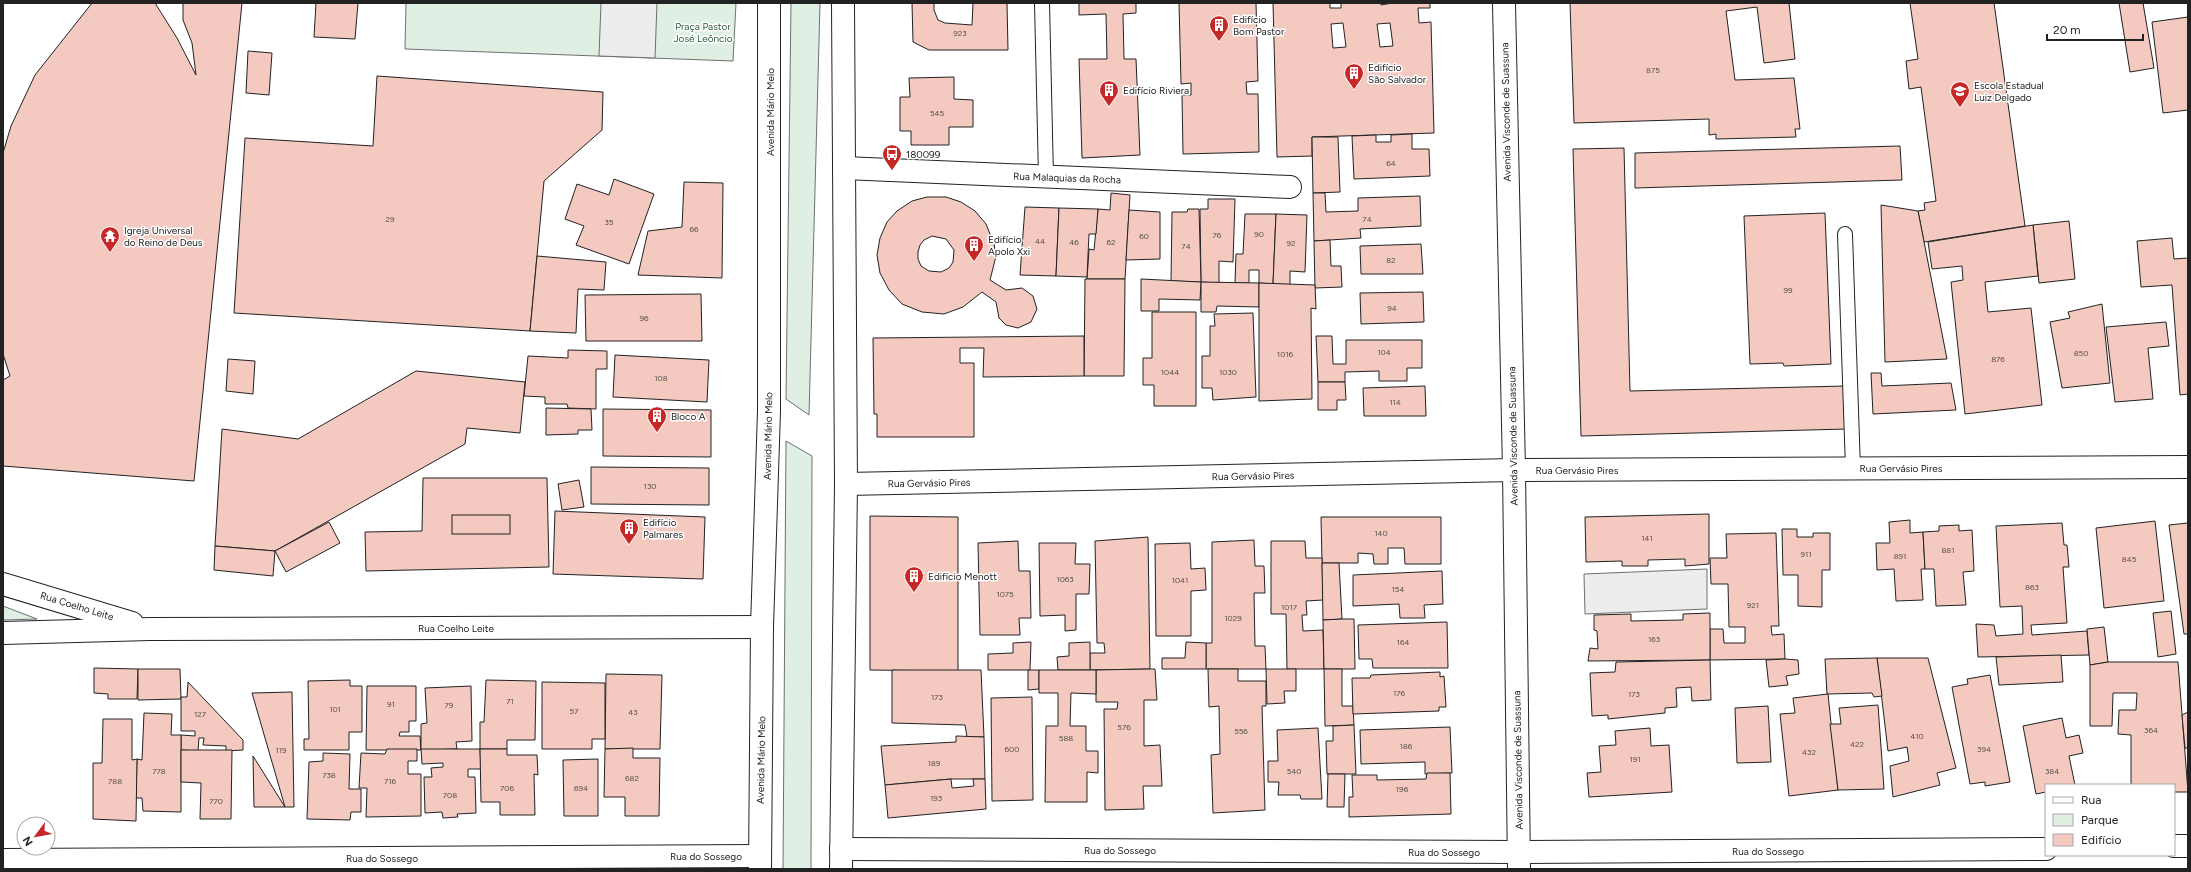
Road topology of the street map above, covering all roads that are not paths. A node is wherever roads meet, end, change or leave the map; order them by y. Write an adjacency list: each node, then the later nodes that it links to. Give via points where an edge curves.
1 (769, 3): 14 (street, Avenida Mário Melo, via 769,403)
2 (843, 3): 5 (street)
3 (1042, 3): 6 (lane)
4 (1504, 3): 11 (street, Avenida Visconde de Suassuna)
5 (844, 168): 6 (street, Rua Malaquias da Rocha); 12 (street)
6 (1046, 177): 7 (street, Rua Malaquias da Rocha)
7 (1290, 187)
8 (1845, 234): 10 (lane)
9 (2188, 467): 10 (street, Rua Gervásio Pires)
10 (1853, 469): 11 (street, Rua Gervásio Pires)
11 (1514, 470): 12 (street, Rua Gervásio Pires); 23 (street, Avenida Visconde de Suassuna)
12 (846, 484): 20 (street)
13 (3, 584): 15 (street, Rua Coelho Leite)
14 (762, 627): 15 (street, Rua Coelho Leite); 24 (street, Avenida Mário Melo)
15 (150, 629): 16 (street, Rua Coelho Leite)
16 (3, 633)
17 (2175, 846): 18 (street)
18 (2188, 846)
19 (2045, 849): 21 (street, Rua do Sossego)
20 (841, 859): 23 (street, Rua do Sossego)
21 (1987, 859): 23 (street, Rua do Sossego)
22 (3, 860): 24 (street, Rua do Sossego)
23 (1519, 860)
24 (760, 862)

